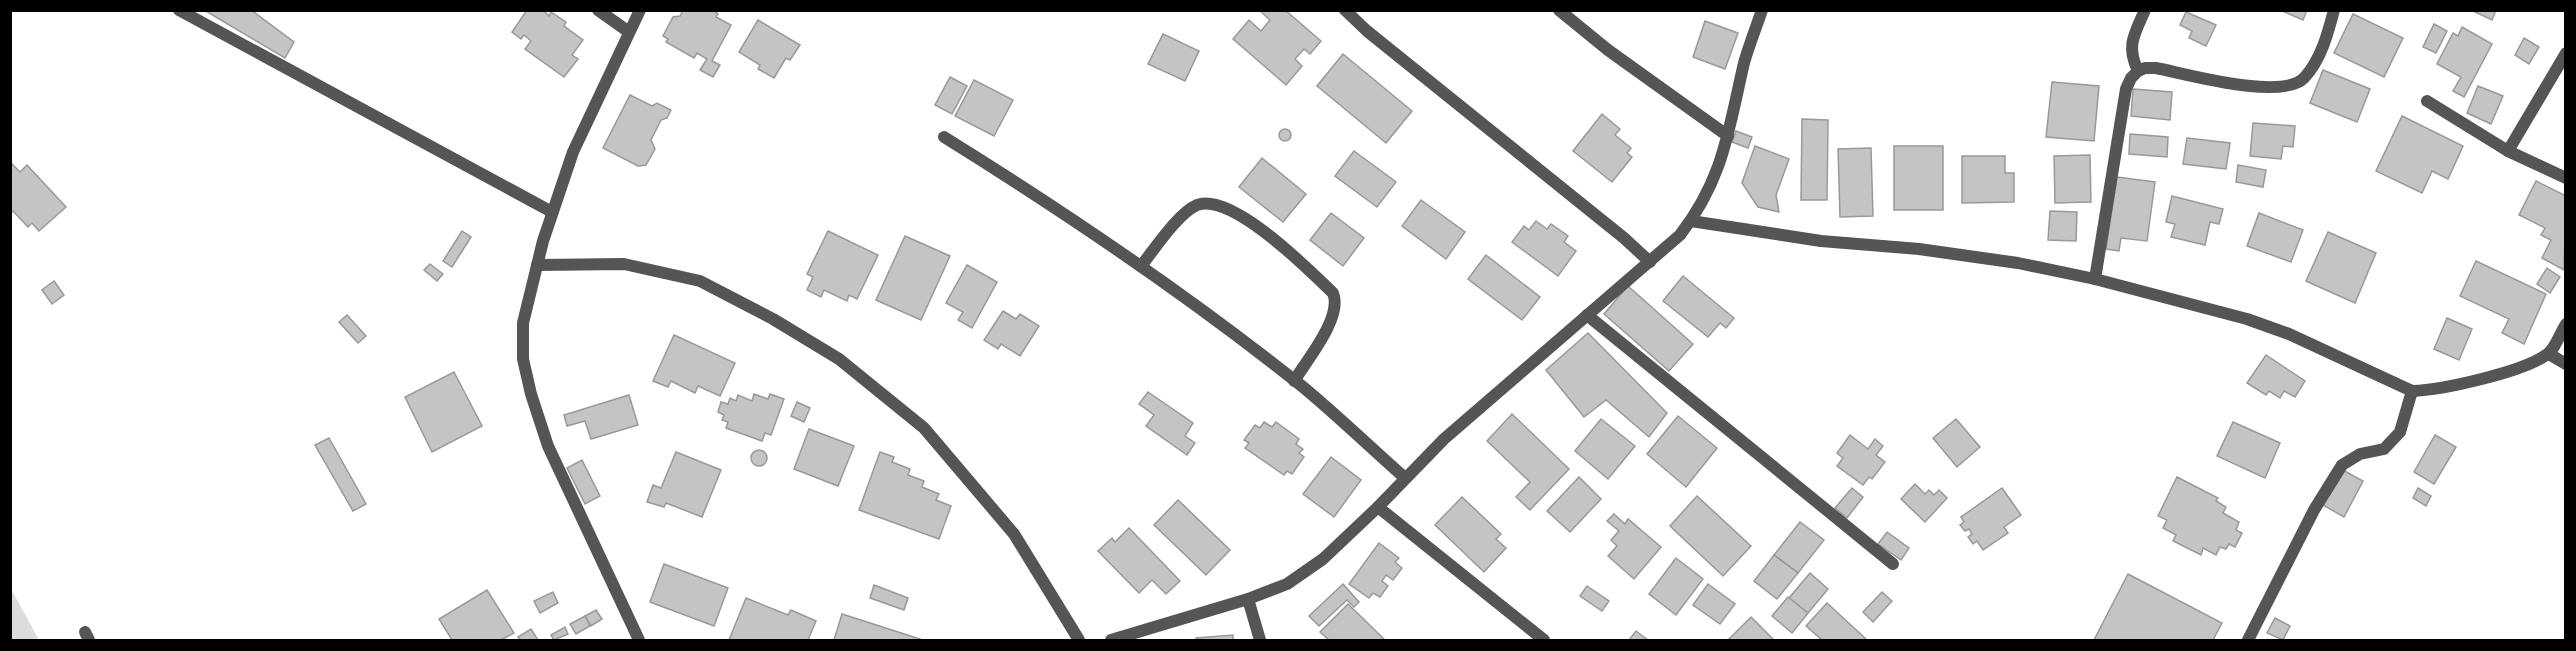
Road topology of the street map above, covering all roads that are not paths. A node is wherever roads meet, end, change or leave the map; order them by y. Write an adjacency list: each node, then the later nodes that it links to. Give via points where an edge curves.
1 (178, 10): 17 (street)
2 (598, 10): 9 (street)
3 (640, 10): 9 (street)
4 (1345, 10): 19 (street)
5 (1559, 10): 14 (street)
6 (1762, 10): 14 (street, via 1745,60)
7 (2145, 10): 11 (street, via 2132,40 2131,56)
8 (2334, 10): 11 (street, via 2317,58 2303,78 2283,88 2156,68)
9 (629, 32): 17 (street, via 573,152)
10 (2565, 53): 15 (street)
11 (2138, 71): 22 (street, via 2131,78 2122,106)
12 (2427, 101): 15 (street)
13 (944, 136): 21 (street)
14 (1728, 136): 18 (street, via 1717,173)
15 (2508, 151): 16 (street)
16 (2565, 178)
17 (552, 212): 20 (street)
18 (1691, 221): 19 (street); 22 (street, via 1821,241 1919,249)
19 (1650, 262): 23 (street)
20 (537, 265): 33 (street, via 523,323 523,359 531,394 548,446); 34 (street, via 624,264 700,281 839,359 924,428 1014,534)
21 (1141, 266): 27 (street); 27 (street, via 1178,220 1196,205 1209,204 1239,214 1294,256 1333,293 1336,309 1329,325)
22 (2095, 279): 28 (street, via 2247,319 2289,334)
23 (1587, 315): 29 (street, via 1444,439); 31 (street)
24 (2565, 324): 25 (street)
25 (2549, 354): 26 (street); 28 (street, via 2492,376 2430,391)
26 (2565, 364)
27 (1294, 381): 29 (street)
28 (2412, 391): 38 (street, via 2400,432 2384,449 2360,454 2342,465 2314,510)
29 (1405, 478): 30 (street)
30 (1378, 507): 32 (street, via 1323,559 1287,584); 37 (street)
31 (1893, 564)
32 (1248, 599): 35 (street); 36 (street)
33 (639, 640)
34 (1079, 640)
35 (1111, 640)
36 (1260, 640)
37 (1544, 640)
38 (2248, 640)

